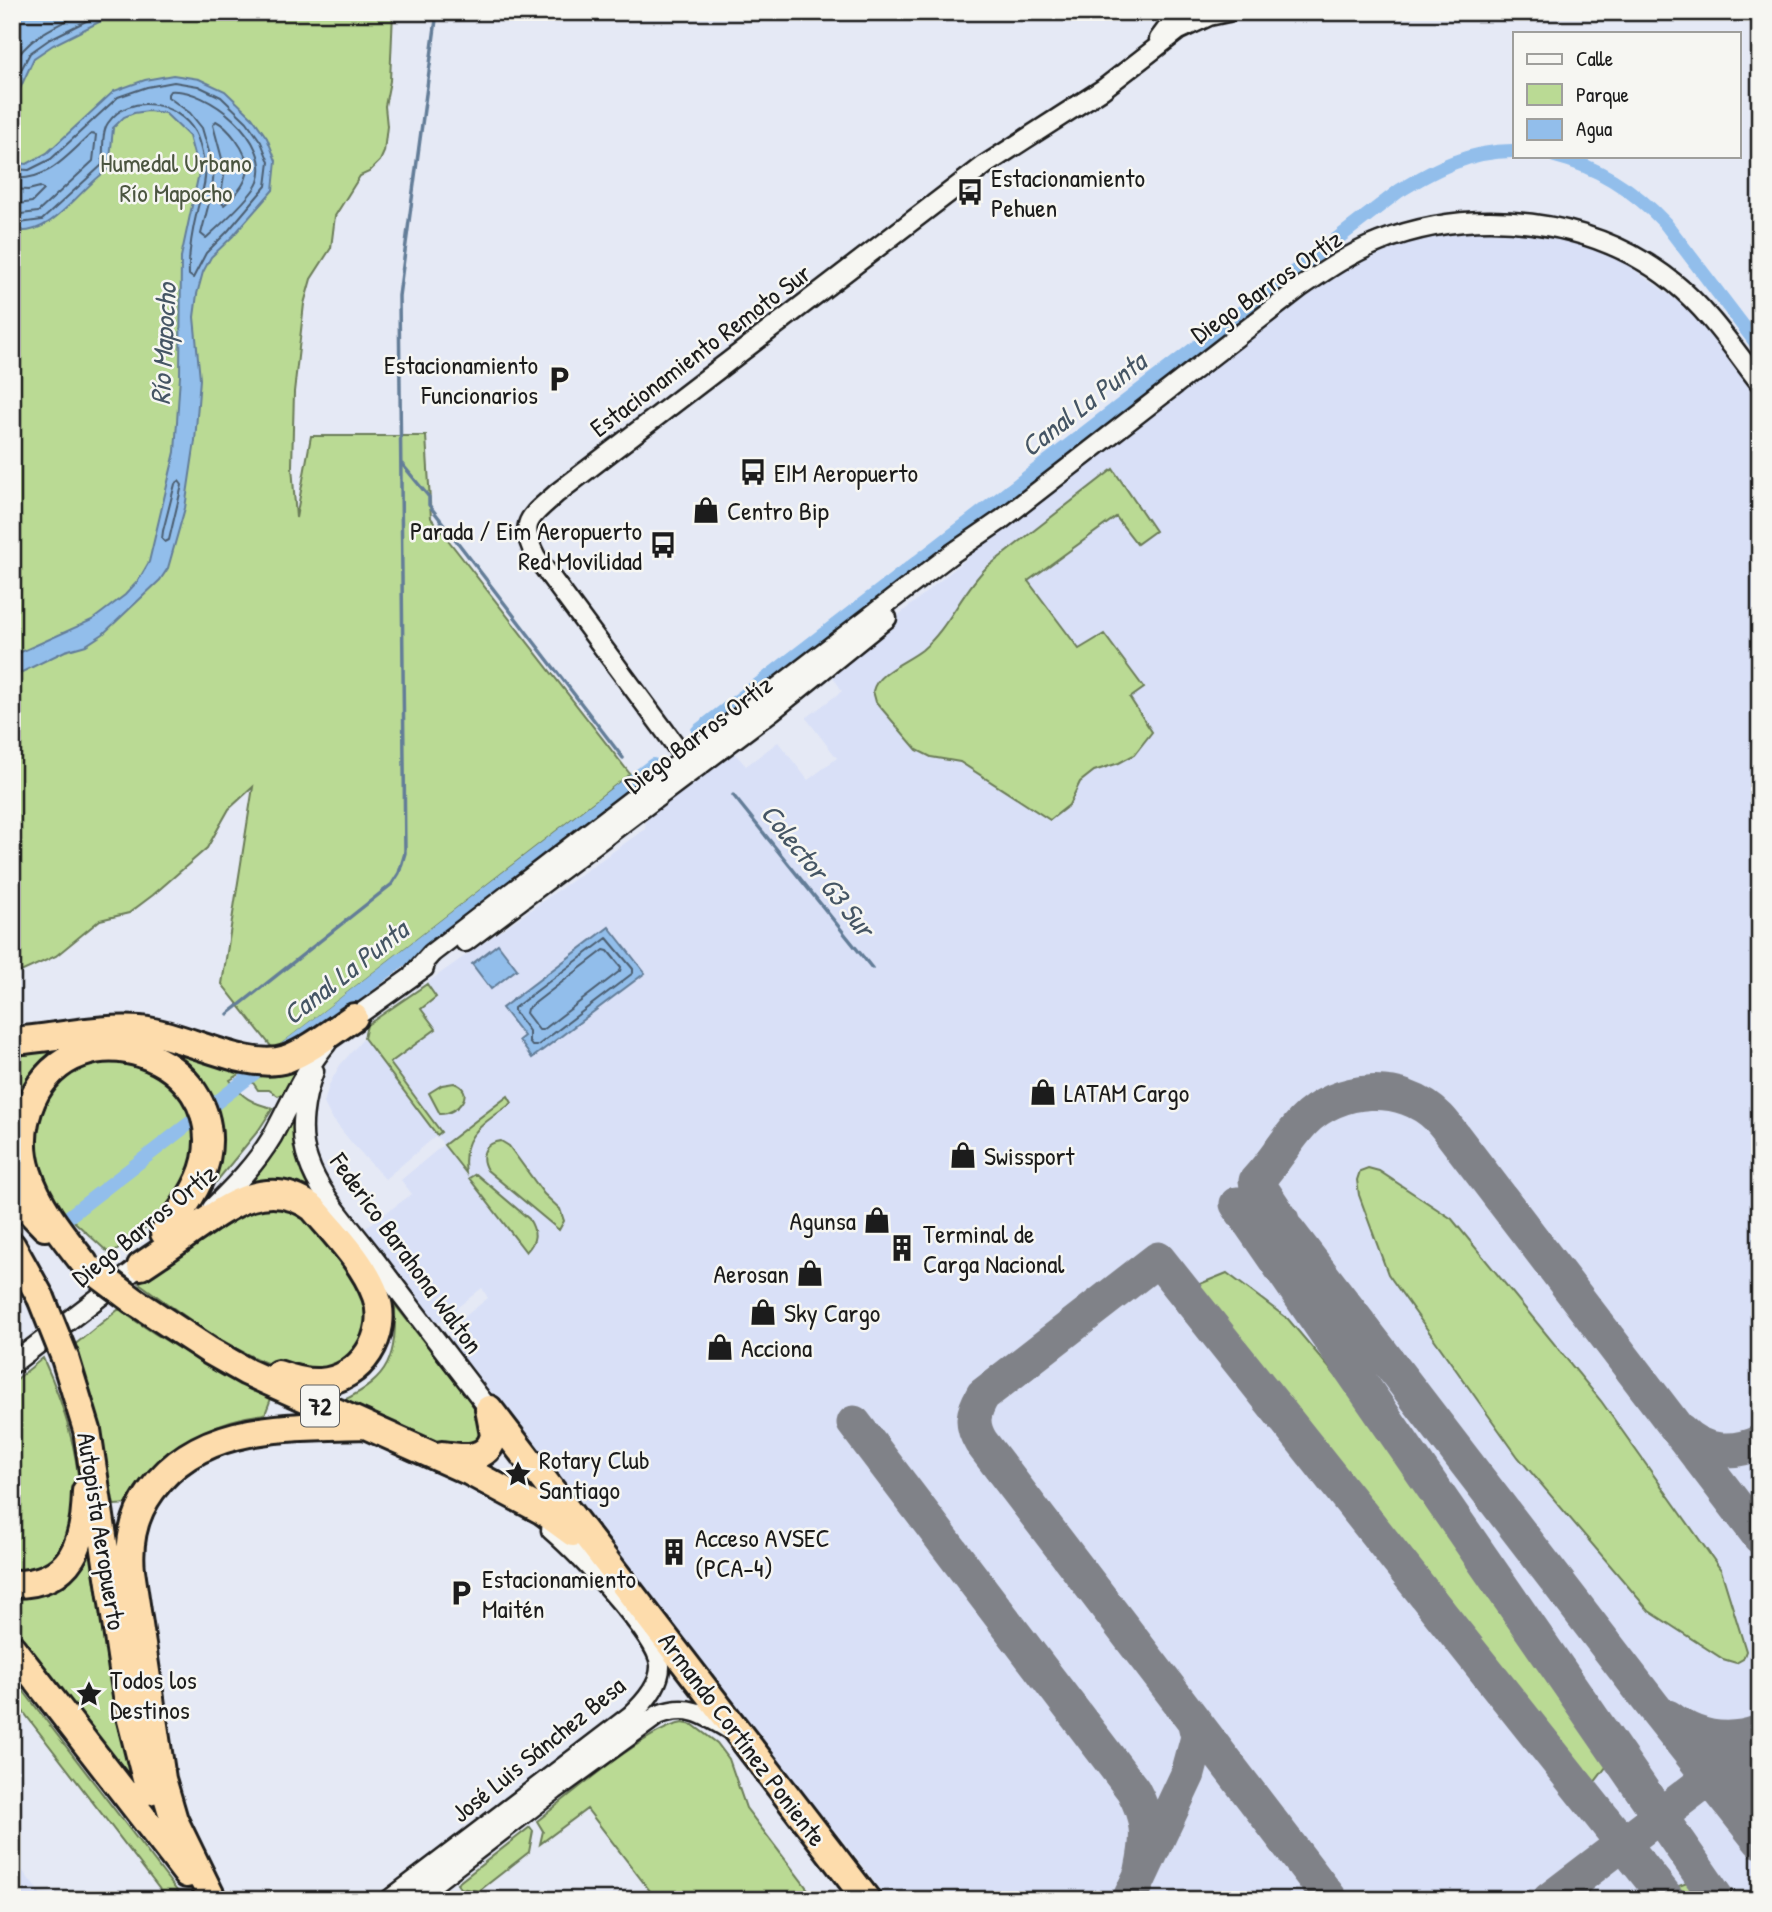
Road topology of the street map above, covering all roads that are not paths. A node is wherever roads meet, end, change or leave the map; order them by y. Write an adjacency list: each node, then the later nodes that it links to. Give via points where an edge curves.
1 (1179, 12): 3 (street, Estacionamiento Remoto Sur)
2 (1228, 12): 3 (street, Estacionamiento Remoto Sur, via 1191,24)
3 (1154, 48): 5 (street, Estacionamiento Remoto Sur, via 1103,89 985,165 557,493 529,520 525,533 536,557)
4 (1760, 383): 5 (street, Diego Barros Ortíz, via 1688,295 1657,270 1592,238 1526,223 1474,221 1421,228 1377,243 1301,287 950,555)
5 (688, 765): 6 (street, Diego Barros Ortíz, via 488,926)
6 (354, 1017): 7 (street, Diego Barros Ortíz); 8 (highway, via 284,1059 256,1061 139,1030)
7 (330, 1040): 9 (street, Diego Barros Ortíz); 20 (street, Federico Barahona Walton, via 310,1082 303,1132 308,1162 346,1221)
8 (12, 1041)
9 (287, 1106): 11 (street, Diego Barros Ortíz, via 220,1189); 14 (street, Diego Barros Ortíz, via 243,1177)
10 (12, 1193): 15 (highway, 72)
11 (164, 1233): 15 (highway, via 204,1169 208,1147 202,1112 184,1079 153,1056 107,1048 84,1054 62,1065 34,1095 25,1120 23,1146 33,1186); 17 (street, Diego Barros Ortíz)
12 (12, 1246): 16 (highway, Autopista Aeropuerto)
13 (12, 1259): 16 (highway)
14 (141, 1266): 18 (highway, via 238,1202 267,1193 281,1194 313,1208 364,1273 379,1304 379,1328 372,1349 356,1367 335,1379 302,1382); 19 (street, Diego Barros Ortíz)
15 (89, 1267): 18 (highway, 72, bridge)
16 (36, 1288): 22 (highway, Autopista Aeropuerto, bridge, via 65,1357)
17 (12, 1350)
18 (210, 1351): 21 (highway, 72, via 279,1388)
19 (12, 1364)
20 (489, 1409): 23 (highway, via 495,1435 485,1452 471,1458); 25 (highway)
21 (364, 1424): 23 (highway, 72); 29 (highway, via 252,1432 200,1448 156,1483 134,1524 131,1571 162,1779)
22 (87, 1430): 26 (highway, via 84,1527 78,1546 50,1576); 29 (highway, Autopista Aeropuerto, via 138,1756 167,1834)
23 (433, 1454): 24 (highway, 72)
24 (514, 1495): 25 (highway, 72, via 566,1527); 30 (street, José Luis Sánchez Besa, via 599,1577 634,1619 657,1654 659,1675 630,1716)
25 (619, 1578): 28 (highway, Armando Cortínez Poniente)
26 (12, 1584)
27 (12, 1648): 29 (highway)
28 (740, 1736): 31 (street, José Luis Sánchez Besa, via 690,1710 658,1715); 32 (highway, Armando Cortínez Poniente)
29 (209, 1899)
30 (389, 1900)
31 (412, 1900)
32 (867, 1900)

